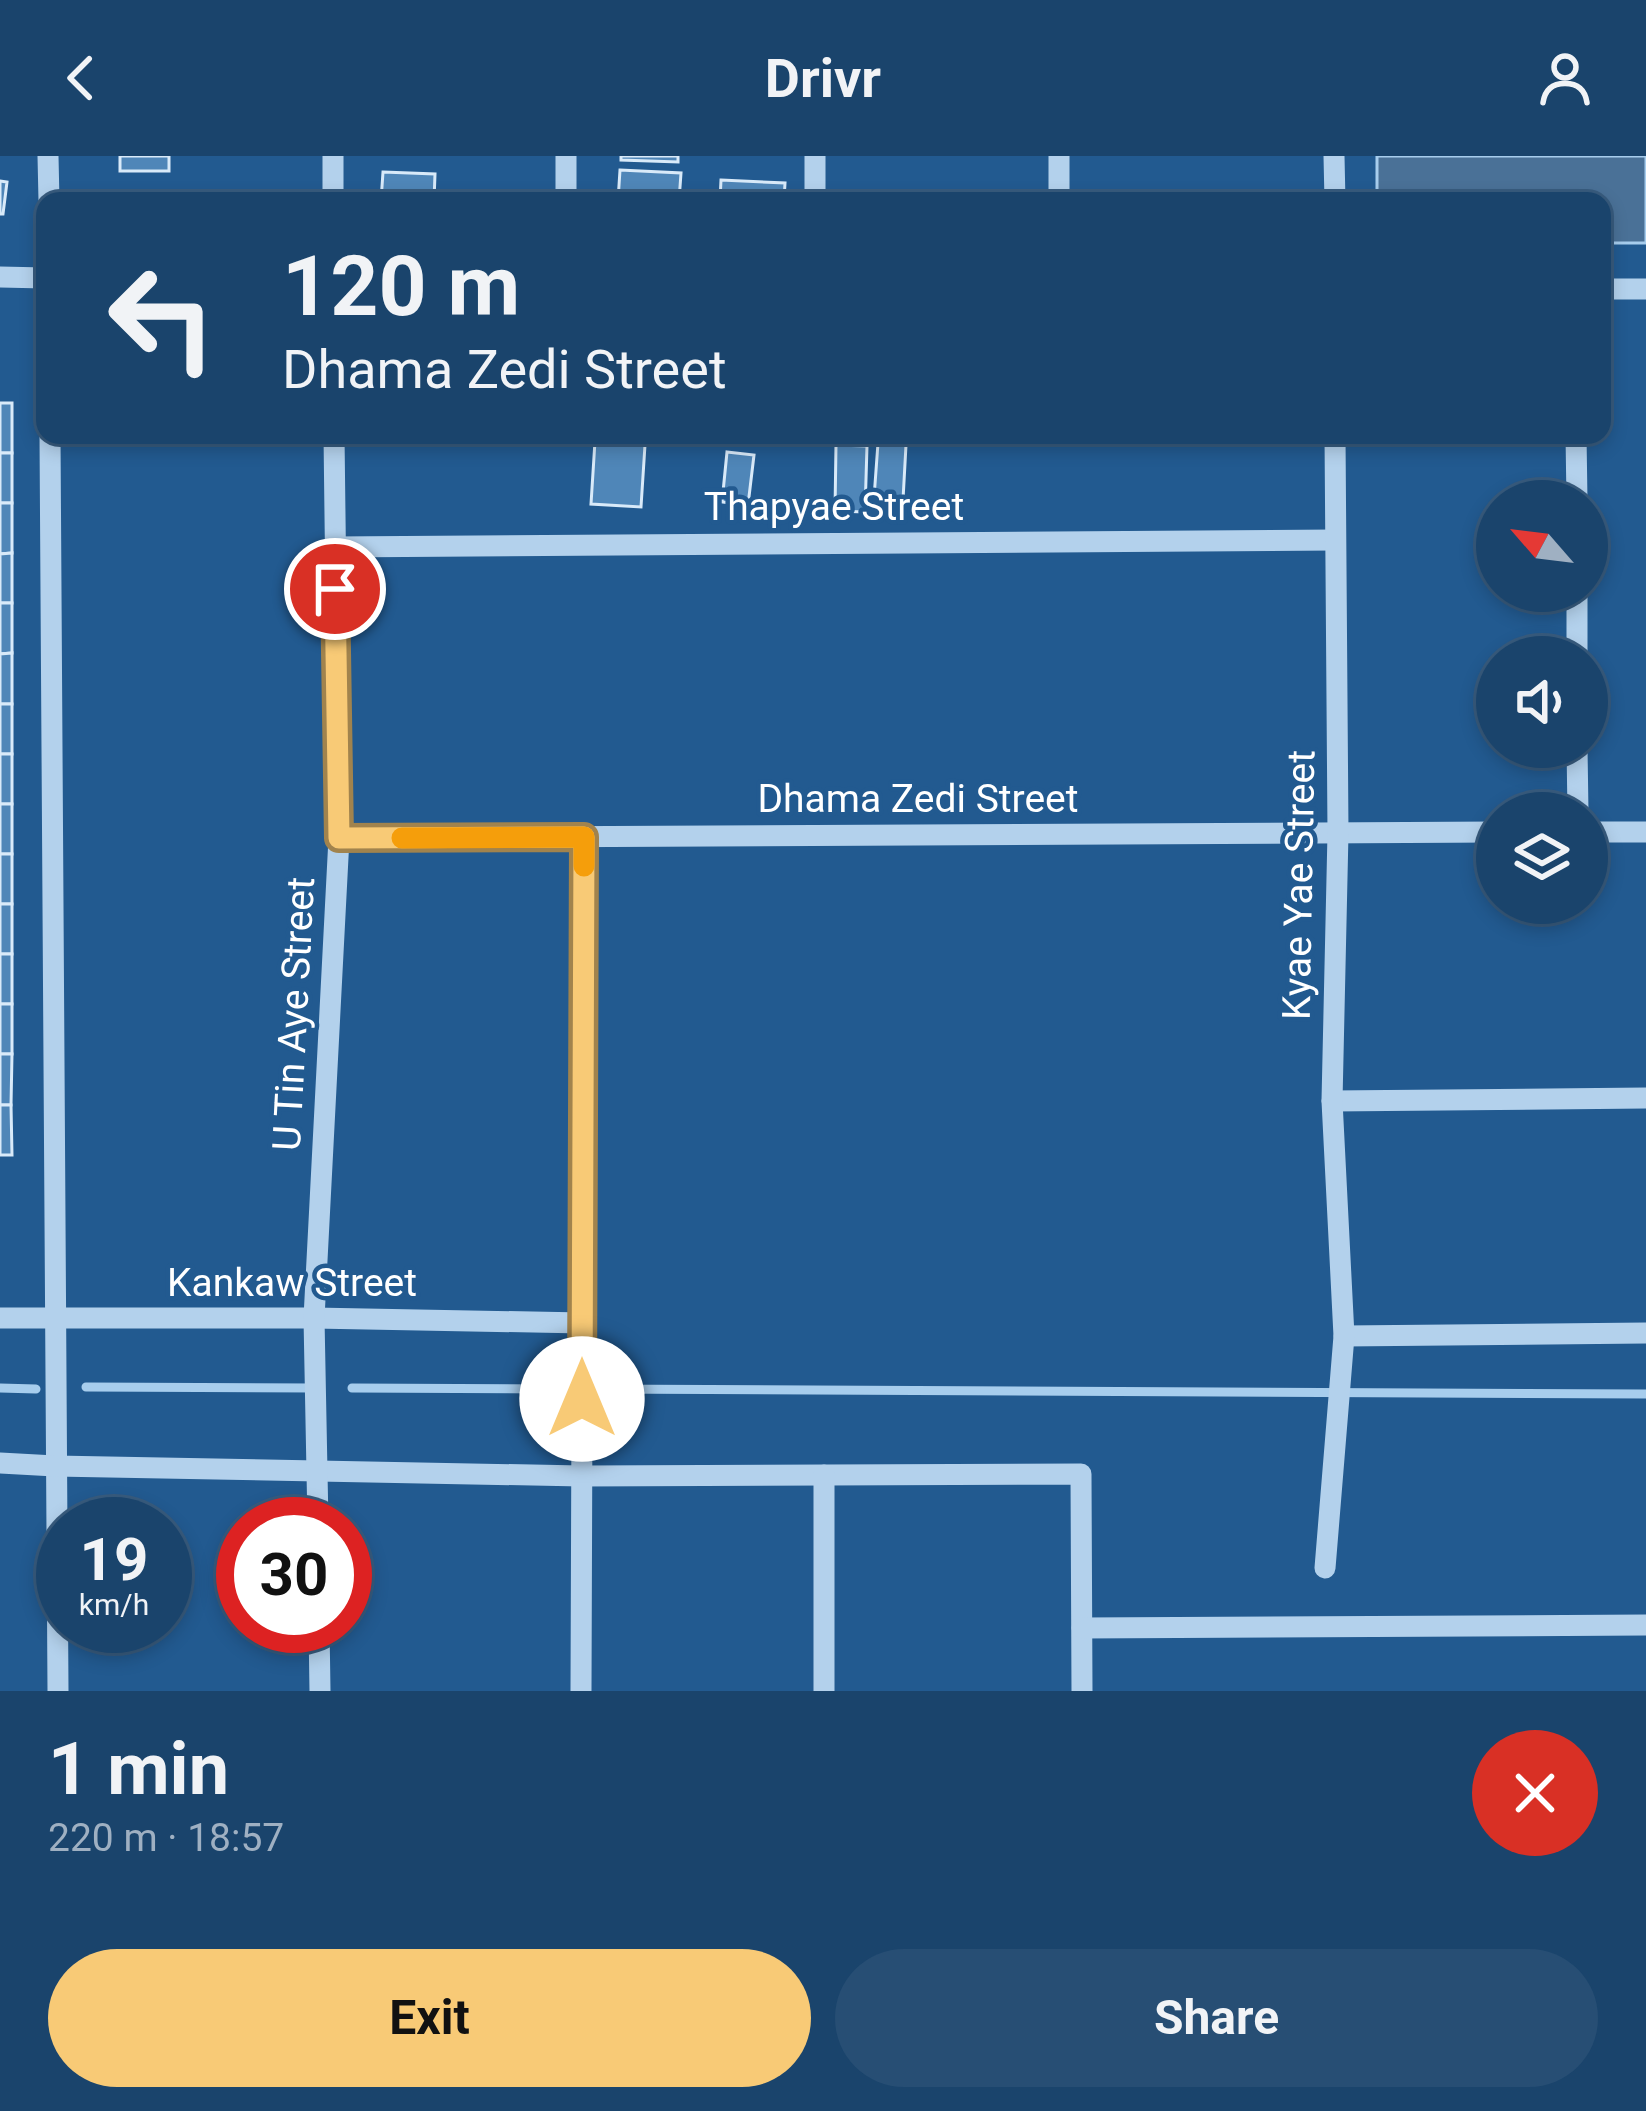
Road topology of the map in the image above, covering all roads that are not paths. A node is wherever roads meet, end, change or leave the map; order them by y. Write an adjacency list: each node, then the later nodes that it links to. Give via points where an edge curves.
1 (48, 156): 7 (street)
2 (333, 156): 8 (street)
3 (566, 156): 9 (street)
4 (815, 156): 10 (street)
5 (1059, 156): 11 (street)
6 (1334, 156): 12 (street)
7 (49, 192)
8 (334, 192)
9 (566, 192)
10 (815, 192)
11 (1059, 192)
12 (1335, 192)
13 (0, 278): 14 (street)
14 (36, 278)
15 (1611, 289): 16 (street)
16 (1646, 289)
17 (50, 444): 34 (street)
18 (334, 444): 23 (street, U Tin Aye Street)
19 (1335, 444): 22 (street, Kyae Yae Street)
20 (1576, 444): 21 (street)
21 (1576, 480)
22 (1335, 540): 23 (street, Thapyae Street); 27 (street, Kyae Yae Street)
23 (334, 547): 29 (street, U Tin Aye Street)
24 (1476, 832): 27 (street, Dhama Zedi Street)
25 (1608, 832): 26 (street)
26 (1646, 832)
27 (1338, 833): 28 (street, Dhama Zedi Street); 31 (street, Kyae Yae Street)
28 (584, 837): 29 (street, Dhama Zedi Street); 35 (street)
29 (339, 838): 33 (street, U Tin Aye Street)
30 (1646, 1098): 31 (street)
31 (1332, 1101): 37 (street, Kyae Yae Street)
32 (0, 1318): 34 (street, Kankaw Street)
33 (314, 1318): 34 (street, Kankaw Street); 35 (street, Kankaw Street); 40 (street, U Tin Aye Street)
34 (56, 1319): 39 (street)
35 (583, 1323): 42 (street)
36 (1646, 1333): 37 (street)
37 (1344, 1336): 44 (street, Kyae Yae Street)
38 (0, 1463): 39 (street)
39 (55, 1466): 40 (street); 48 (street)
40 (317, 1471): 42 (street); 43 (street, U Tin Aye Street)
41 (824, 1475): 42 (street); 46 (street, via 1081,1474); 51 (street)
42 (582, 1476): 50 (street)
43 (317, 1497)
44 (1324, 1568)
45 (1646, 1625): 46 (street)
46 (1082, 1628): 52 (street)
47 (320, 1653): 49 (street)
48 (58, 1691)
49 (320, 1691)
50 (581, 1691)
51 (824, 1691)
52 (1082, 1691)

